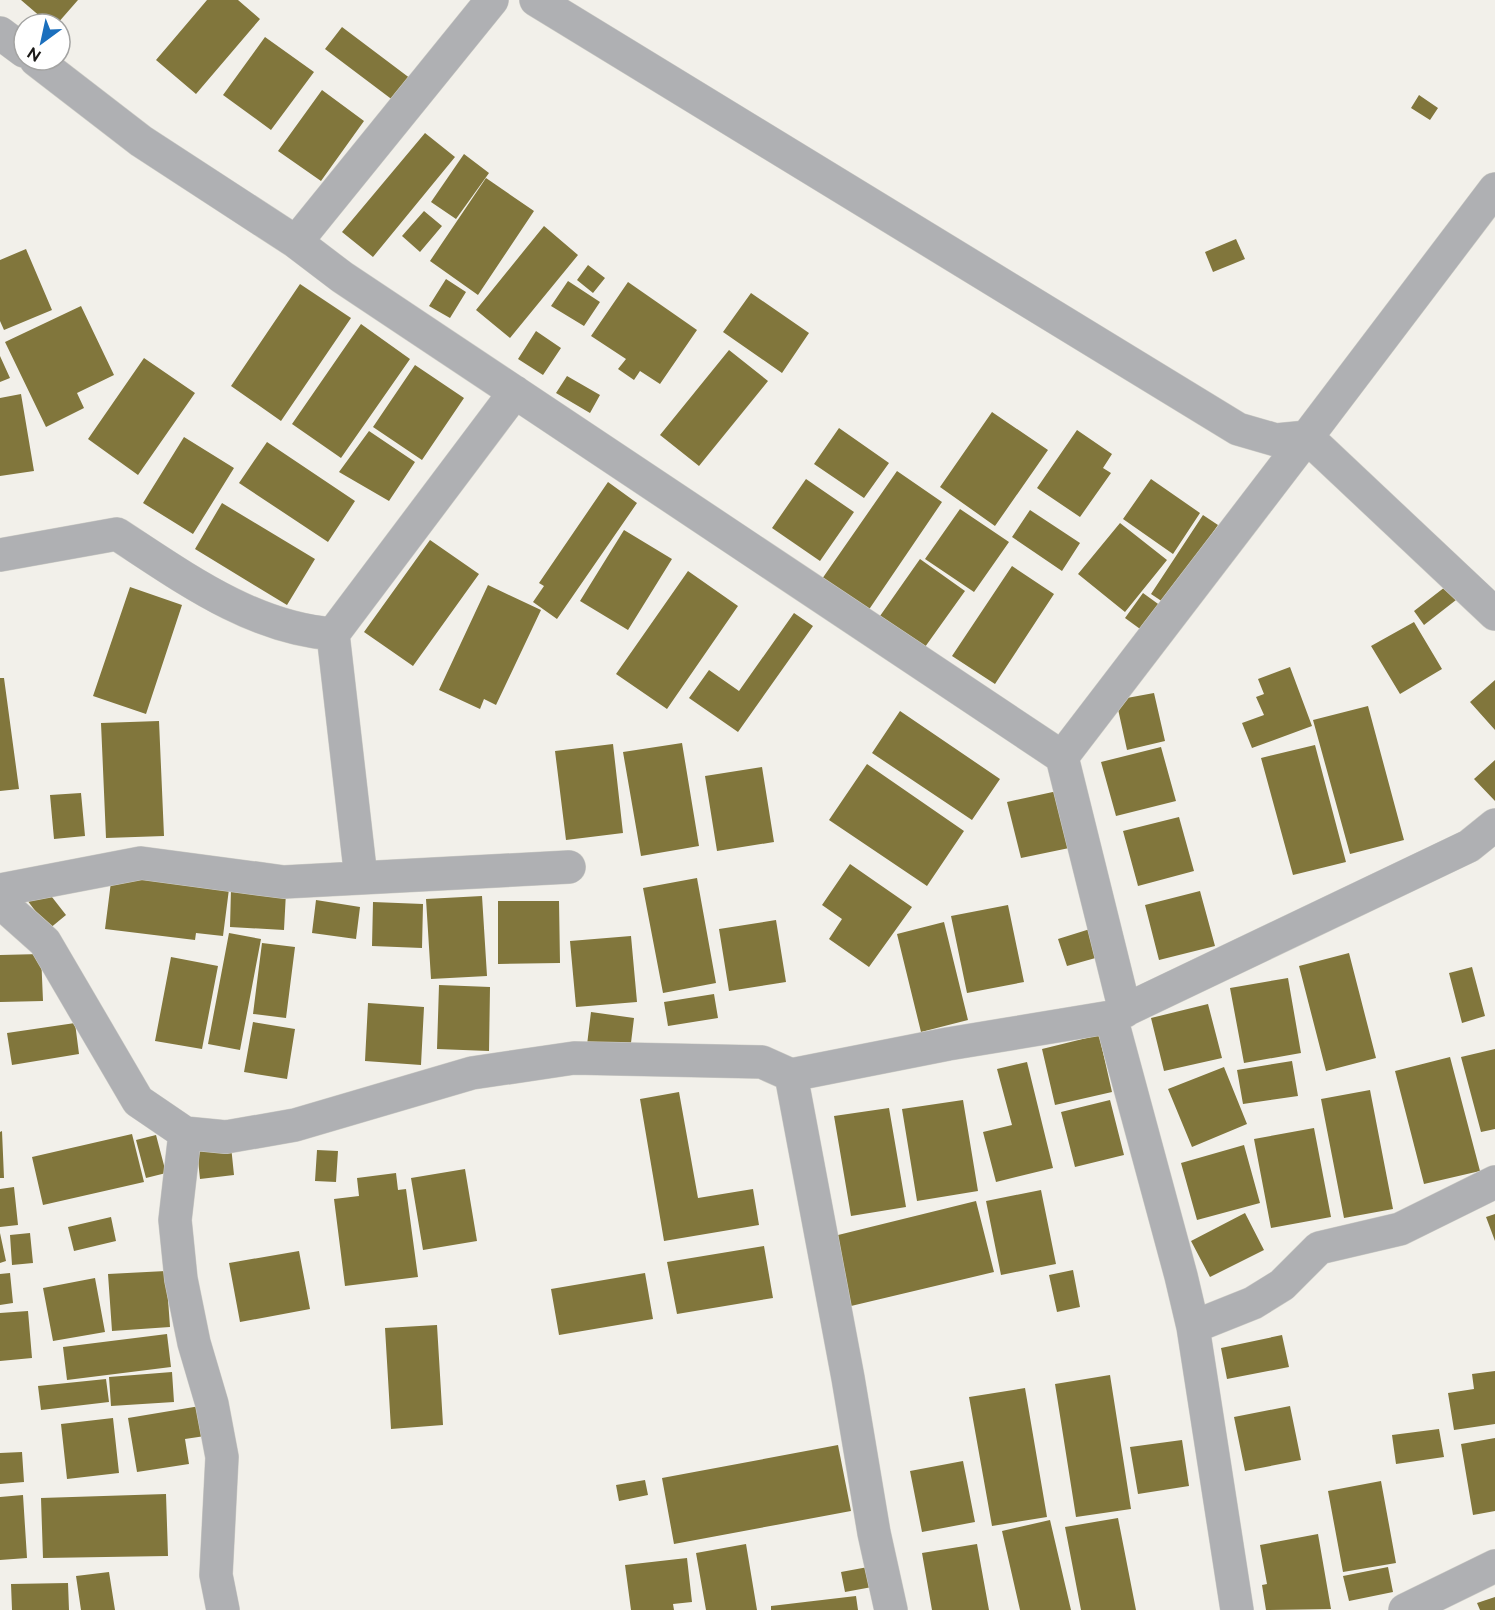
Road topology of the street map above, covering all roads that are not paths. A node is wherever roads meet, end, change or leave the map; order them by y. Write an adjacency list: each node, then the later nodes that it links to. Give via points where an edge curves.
1 (492, 0): 5 (street)
2 (536, 0): 7 (street, via 1238,429 1276,440)
3 (52, 72): 5 (street, via 141,141)
4 (1495, 189): 7 (street)
5 (297, 242): 6 (street, via 342,277)
6 (514, 392): 10 (street); 11 (street)
7 (1307, 436): 9 (street); 11 (street)
8 (0, 555): 10 (street, via 117,534 212,596 304,632)
9 (1495, 614)
10 (333, 634): 14 (street)
11 (1062, 756): 17 (street)
12 (1495, 825): 17 (street, via 1469,846)
13 (569, 867): 14 (street)
14 (361, 878): 15 (street, via 284,882 141,863)
15 (0, 890)
16 (0, 902): 19 (street, via 45,942 138,1101)
17 (1118, 1014): 18 (street); 21 (street)
18 (791, 1076): 19 (street, via 762,1062 574,1058 472,1073 295,1125 226,1137); 24 (street)
19 (185, 1133): 23 (street, via 175,1220 181,1279 222,1457 216,1575)
20 (1495, 1182): 21 (street, via 1400,1229 1319,1248 1282,1285 1253,1303)
21 (1193, 1327): 25 (street)
22 (1495, 1566): 26 (street)
23 (223, 1610)
24 (891, 1610)
25 (1237, 1610)
26 (1405, 1610)

